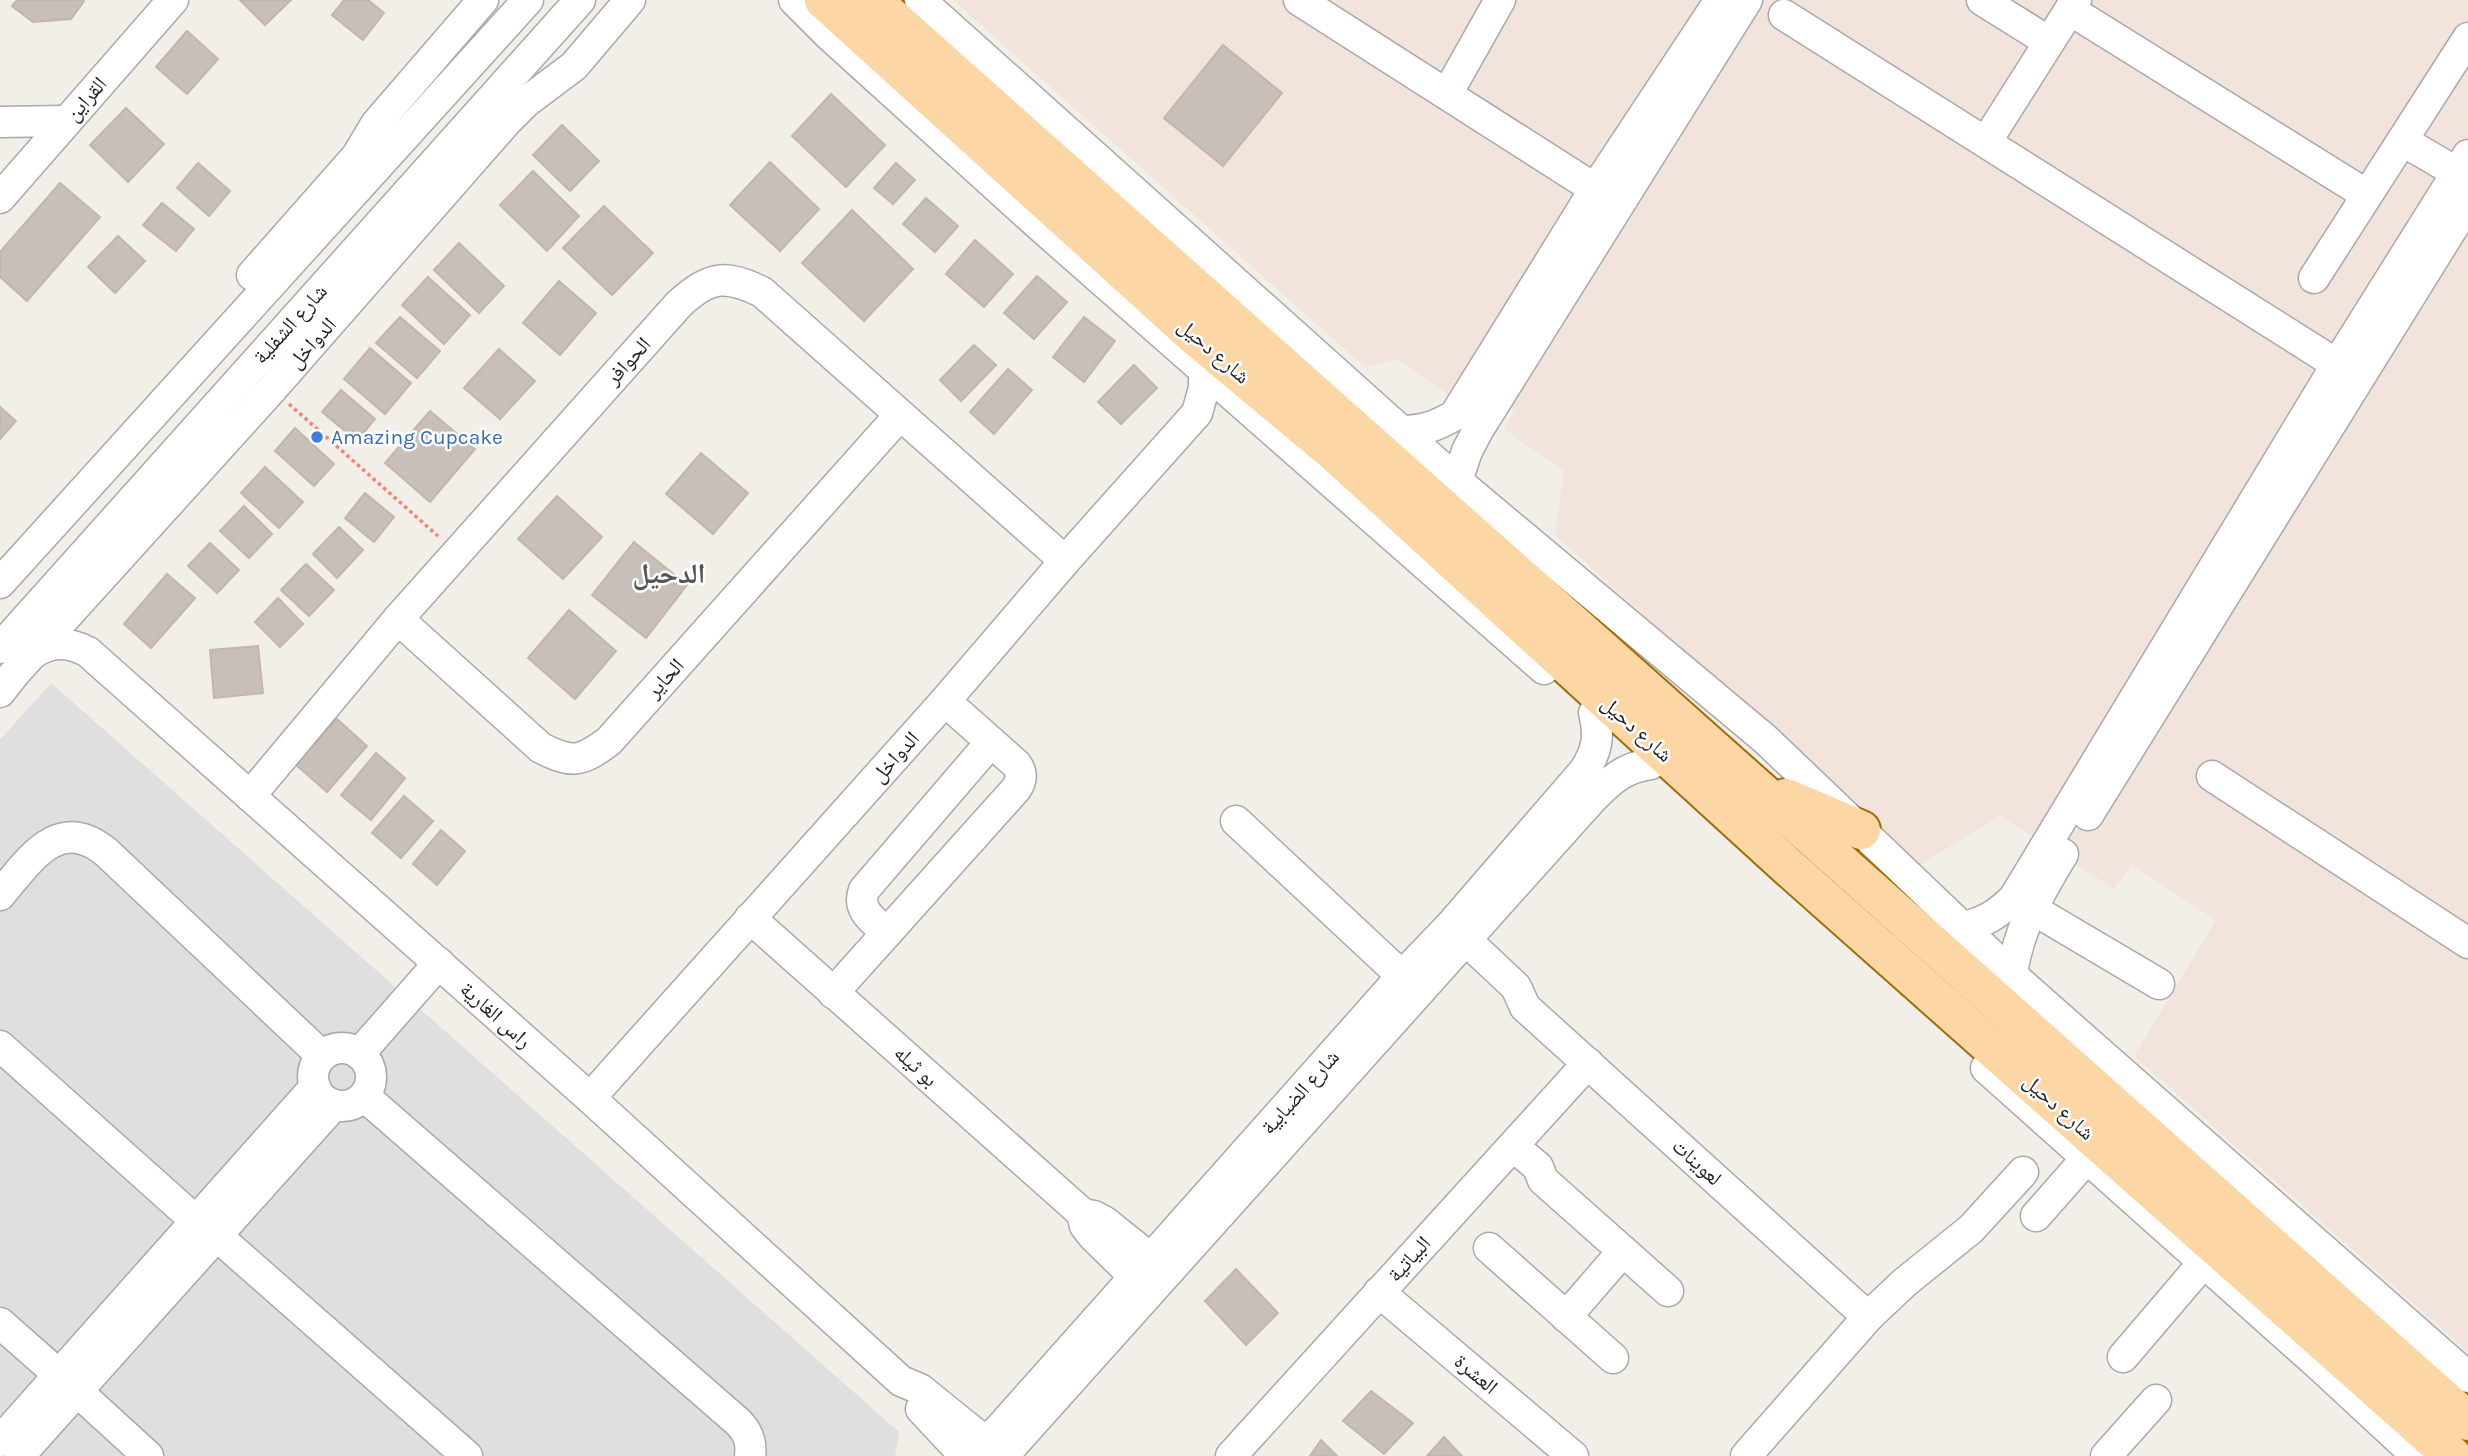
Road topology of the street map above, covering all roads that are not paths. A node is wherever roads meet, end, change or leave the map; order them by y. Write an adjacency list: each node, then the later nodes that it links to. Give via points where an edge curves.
1 (173, 0): 25 (street, القراين)
2 (528, 0): 21 (street, شارع الشفلية)
3 (580, 0): 18 (street, شارع الشفلية)
4 (630, 0): 22 (street, الدواخل, via 574,66)
5 (794, 0): 17 (street, شارع دحيل)
6 (809, 0): 17 (main road)
7 (872, 0): 60 (main road, شارع دحيل)
8 (920, 0): 43 (street)
9 (1299, 0): 23 (street)
10 (1500, 0): 23 (street)
11 (1720, 0): 31 (street)
12 (1747, 0): 42 (street)
13 (1982, 0): 20 (street)
14 (478, 2): 29 (street, شارع الشفلية, via 376,124)
15 (2073, 5): 20 (street); 32 (street)
16 (1784, 15): 28 (street)
17 (827, 18): 24 (main road, شارع دحيل); 35 (street, شارع دحيل)
18 (549, 34): 22 (street); 51 (street, شارع الشفلية)
19 (2468, 38): 27 (street)
20 (2049, 42): 28 (street)
21 (452, 85): 29 (street); 46 (street, شارع الشفلية)
22 (537, 94): 49 (street, الدواخل, via 506,122)
23 (1447, 94): 31 (street)
24 (940, 106): 35 (main road); 37 (main road, شارع دحيل)
25 (67, 121): 26 (street); 33 (street, القراين)
26 (0, 122)
27 (2403, 141): 30 (street); 32 (street)
28 (1986, 142): 38 (street)
29 (357, 156): 46 (street, شارع الشفلية, via 83,466 73,485)
30 (2464, 169): 38 (street)
31 (1595, 188): 42 (street)
32 (2367, 195): 36 (street)
33 (0, 198)
34 (2468, 203): 38 (street)
35 (1041, 227): 37 (street, شارع دحيل)
36 (2314, 278)
37 (1200, 354): 39 (street, via 1204,388); 41 (street, شارع دحيل); 44 (main road, شارع دحيل)
38 (2348, 371): 67 (street)
39 (1197, 413): 41 (street, via 1226,405); 47 (street, الدواخل)
40 (900, 415): 47 (street, الحوافر); 50 (street, الحوافر, via 762,292 740,281 716,280 696,288); 50 (street, الحاير, via 609,741 581,759 569,760 541,748)
41 (1258, 419): 44 (main road); 56 (street, شارع دحيل)
42 (1467, 423): 43 (street); 45 (street, via 1467,451)
43 (1401, 431): 45 (street)
44 (1335, 453): 65 (main road, شارع دحيل)
45 (1457, 481): 64 (street, via 1765,739)
46 (70, 506): 48 (street, شارع الشفلية)
47 (1065, 561): 55 (street, الدواخل)
48 (6, 575)
49 (76, 604): 52 (street, الدواخل); 53 (street, راس الغارية, via 79,634)
50 (398, 619): 61 (street, الحوافر)
51 (0, 648)
52 (34, 652): 53 (street, راس الغارية, via 61,643); 54 (street, الدواخل)
53 (88, 652): 61 (street, راس الغارية)
54 (0, 692)
55 (945, 701): 57 (street); 68 (street, الدواخل)
56 (1594, 713): 58 (street, شارع دحيل); 71 (street, شارع الضبابية, via 1598,737 1591,761)
57 (991, 742): 70 (street, via 864,890 863,908); 70 (street, via 1019,768 1019,785)
58 (1651, 764): 63 (street, شارع دحيل); 71 (street, شارع الضبابية, via 1629,769 1610,781)
59 (2212, 776): 72 (street)
60 (1756, 785): 64 (main road); 104 (main road, شارع دحيل)
61 (250, 796): 73 (street, راس الغارية)
62 (1236, 821): 75 (street)
63 (1712, 823): 65 (main road); 86 (street, شارع دحيل)
64 (1861, 830): 69 (street)
65 (1758, 839): 116 (main road, شارع دحيل)
66 (0, 895): 80 (street, via 46,845 66,837 87,840)
67 (2023, 904): 69 (street); 74 (street); 76 (street)
68 (750, 918): 77 (street, بو ثيله); 84 (street, الدواخل)
69 (1962, 927): 74 (street)
70 (887, 933): 77 (street)
71 (1451, 941): 75 (street, شارع الضبابية); 81 (street, لعوينات, via 1506,1000 1525,1007); 93 (street, شارع الضبابية)
72 (2468, 943)
73 (439, 964): 79 (street); 84 (street, راس الغارية)
74 (2012, 974): 101 (street)
75 (1402, 976): 93 (street, شارع الضبابية)
76 (2159, 984)
77 (833, 993): 93 (street, بو ثيله, via 1083,1213 1105,1222)
78 (0, 1046): 89 (street)
79 (359, 1054): 80 (street, via 340,1048); 83 (street, via 371,1074)
80 (322, 1056): 82 (street, via 314,1071)
81 (1588, 1063): 85 (street, البياتية); 97 (street, لعوينات)
82 (324, 1096): 83 (street, via 351,1105); 89 (street)
83 (364, 1096): 110 (street, via 738,1422 751,1442)
84 (590, 1098): 106 (street, راس الغارية, via 901,1381 911,1399)
85 (1509, 1150): 91 (street, via 1530,1176 1543,1180); 95 (street, البياتية)
86 (2087, 1158): 88 (street); 92 (street, شارع دحيل)
87 (2023, 1172): 97 (street, via 1971,1229)
88 (2036, 1216)
89 (206, 1228): 102 (street); 109 (street)
90 (1489, 1248): 96 (street)
91 (1623, 1251): 94 (street); 96 (street)
92 (2204, 1262): 99 (street); 115 (street, شارع دحيل)
93 (1151, 1276): 106 (street, شارع الضبابية)
94 (1668, 1291)
95 (1379, 1292): 111 (street, البياتية); 112 (street, العشرة)
96 (1566, 1317): 100 (street)
97 (1868, 1317): 113 (street)
98 (0, 1323): 102 (street)
99 (2123, 1357)
100 (1613, 1358)
101 (2468, 1377)
102 (68, 1383): 105 (street); 107 (street); 108 (street)
103 (2156, 1401): 114 (street)
104 (2468, 1421)
105 (0, 1441)
106 (985, 1453)
107 (19, 1456)
108 (148, 1456)
109 (467, 1456)
110 (750, 1456)
111 (1231, 1456)
112 (1573, 1456)
113 (1745, 1456)
114 (2106, 1456)
115 (2417, 1456)
116 (2452, 1456)

